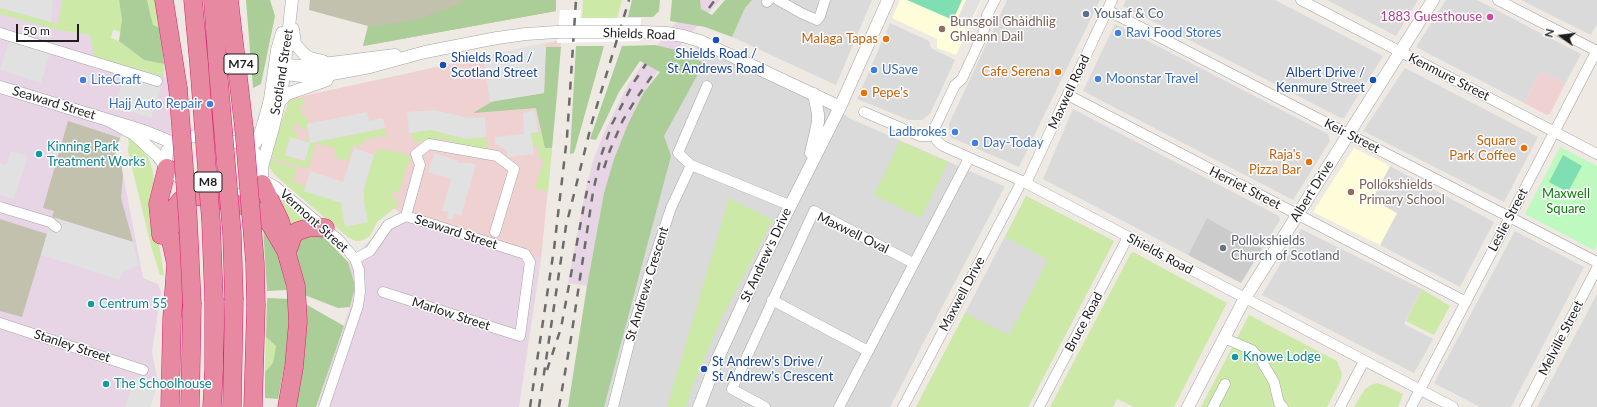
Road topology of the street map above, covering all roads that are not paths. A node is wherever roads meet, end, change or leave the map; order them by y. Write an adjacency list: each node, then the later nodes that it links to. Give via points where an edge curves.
1 (193, 0): 74 (highway, M8, bridge, via 211,222 214,300)
2 (213, 0): 75 (highway, M8, bridge, via 232,234)
3 (230, 0): 32 (highway)
4 (238, 0): 32 (highway, M74)
5 (292, 0): 20 (street, via 295,44 310,58); 21 (street, Scotland Street, via 277,50)
6 (778, 0): 7 (street, via 817,20)
7 (825, 0)
8 (888, 0): 29 (street, St Andrew's Drive)
9 (995, 0): 35 (street, via 987,15 983,34 962,79 956,85 937,123)
10 (1112, 0): 15 (street, Maxwell Road)
11 (1301, 0): 19 (street, Kenmure Street)
12 (1433, 0): 19 (street, Albert Drive)
13 (1498, 0): 17 (street)
14 (170, 4): 73 (highway, M8, bridge, via 188,220 192,305)
15 (1108, 10): 27 (street, Maxwell Road); 34 (street, Keir Street)
16 (0, 33): 23 (street)
17 (1597, 51): 33 (street, Leslie Street)
18 (425, 52): 20 (street, Shields Road, via 369,57); 22 (street, Shields Road); 26 (street, Shields Road, bridge, via 526,34 667,33 700,41)
19 (1400, 52): 33 (street, Kenmure Street); 34 (street, Albert Drive)
20 (332, 64): 21 (street, Shields Road)
21 (279, 69): 22 (street, Shields Road, via 311,77); 28 (street, Scotland Street); 37 (street, Scotland Street, via 260,137)
22 (343, 73): 28 (street, via 287,94)
23 (157, 81)
24 (707, 86): 40 (street, via 678,153)
25 (0, 87): 31 (street, Seaward Street)
26 (814, 94): 29 (street, Shields Road); 42 (street, via 818,122)
27 (1068, 95): 44 (street, Maxwell Road); 47 (street, Herriet Street)
28 (280, 101): 43 (street, Scotland Street)
29 (840, 107): 42 (street, St Andrew's Drive)
30 (864, 112): 35 (street, via 920,136)
31 (108, 120): 36 (street, Seaward Street); 41 (street, Seaward Street, via 134,134)
32 (244, 128): 76 (highway, bridge, via 255,263)
33 (1555, 131): 38 (street, Kenmure Street); 49 (street, Leslie Street)
34 (1348, 134): 47 (street, Albert Drive); 49 (street, Keir Street)
35 (934, 136): 39 (street, Shields Road, via 943,146)
36 (174, 143): 37 (street, via 201,136); 41 (street, via 167,151)
37 (247, 147): 43 (street, via 257,156)
38 (1597, 154)
39 (969, 158): 44 (street, Shields Road); 57 (street)
40 (692, 165): 45 (street); 79 (street, St Andrews Crescent, via 672,208 651,268)
41 (167, 166): 43 (street, Seaward Street, via 179,177 197,185 238,195 257,189); 63 (highway, via 158,204 170,282)
42 (805, 174): 45 (street, St Andrew's Drive)
43 (262, 177): 51 (street, Vermont Street); 55 (highway, via 280,221)
44 (1024, 182): 53 (street, Shields Road); 83 (street, Maxwell Drive)
45 (789, 205): 80 (street, St Andrew's Drive)
46 (0, 207): 50 (street, via 50,222)
47 (1298, 214): 60 (street, Albert Drive); 62 (street, Herriet Street)
48 (406, 216): 52 (street, via 420,164 416,154 429,144 497,156 514,169); 54 (street, Seaward Street, via 388,225 370,251); 65 (street, Seaward Street, via 525,254 530,262)
49 (1510, 218): 56 (street, Keir Street); 62 (street, Leslie Street)
50 (56, 228)
51 (325, 228): 54 (street, Vermont Street); 55 (highway, via 311,227 293,235)
52 (495, 232)
53 (1128, 237): 60 (street, Shields Road); 84 (street, Bruce Road)
54 (355, 259): 78 (street, Vermont Street, via 361,280 358,306)
55 (291, 261): 63 (highway, via 271,225 257,211 216,198 193,196 181,200 169,218 176,264); 77 (highway, via 298,322)
56 (1597, 262)
57 (913, 263): 61 (street, Maxwell Oval, via 814,211); 67 (street)
58 (1597, 268): 91 (street, Melville Street)
59 (383, 292): 65 (street, Marlow Street)
60 (1245, 298): 66 (street, Albert Drive); 68 (street, Shields Road)
61 (772, 300): 67 (street); 81 (street, via 732,388)
62 (1466, 302): 71 (street, Leslie Street)
63 (172, 319): 72 (highway)
64 (0, 323): 69 (street, Stanley Street)
65 (520, 336)
66 (1224, 338): 85 (street, Albert Drive); 87 (street, via 1252,350 1261,360 1274,382 1279,403)
67 (868, 351): 82 (street)
68 (1364, 361): 71 (street, Shields Road); 88 (street)
69 (143, 370)
70 (1225, 384): 86 (street)
71 (1420, 389): 89 (street, Leslie Street); 90 (street, Shields Road)
72 (170, 407)
73 (190, 407)
74 (212, 407)
75 (232, 407)
76 (253, 407)
77 (287, 407)
78 (324, 407)
79 (613, 407)
80 (698, 407)
81 (765, 407)
82 (839, 407)
83 (903, 407)
84 (1039, 407)
85 (1188, 407)
86 (1213, 407)
87 (1283, 407)
88 (1340, 407)
89 (1411, 407)
90 (1453, 407)
91 (1525, 407)

